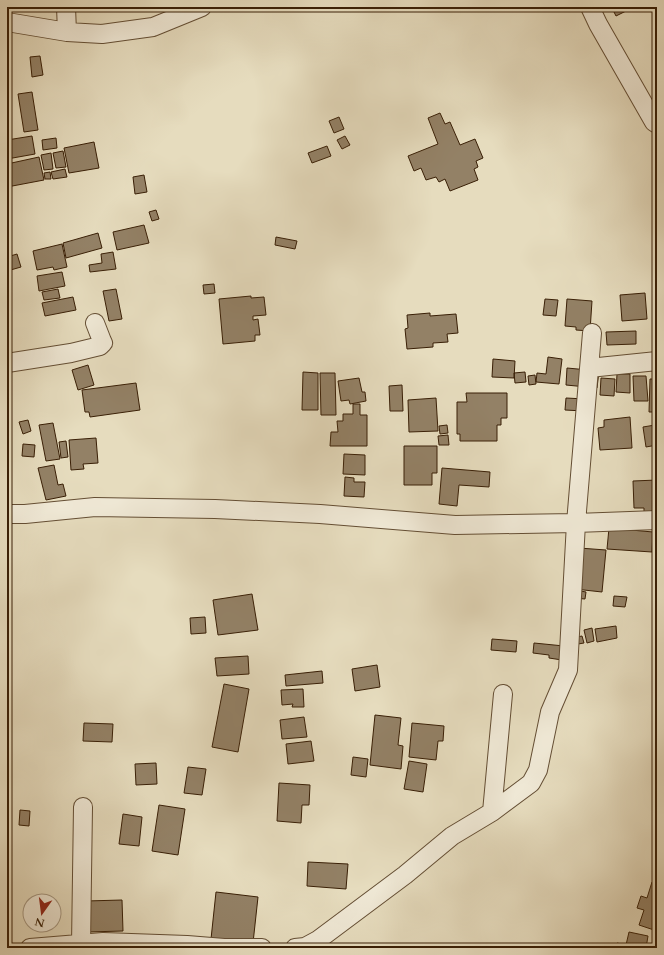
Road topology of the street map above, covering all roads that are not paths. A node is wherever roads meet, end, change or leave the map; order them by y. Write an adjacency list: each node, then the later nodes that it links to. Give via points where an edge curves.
1 (66, 7): 5 (street)
2 (202, 7): 5 (street, via 153,27 102,34)
3 (590, 7): 6 (street)
4 (7, 22): 5 (street)
5 (67, 32)
6 (657, 124)
7 (95, 323): 10 (street, via 103,343 100,346)
8 (592, 333): 11 (street)
9 (657, 361): 11 (street)
10 (7, 363)
11 (589, 368): 14 (street)
12 (7, 514): 14 (street, via 95,508 215,509 455,525)
13 (657, 520): 14 (street)
14 (576, 523): 17 (street, via 568,670 550,712 538,770 530,783)
15 (503, 694): 17 (street)
16 (83, 807): 19 (street)
17 (492, 812): 18 (street, via 452,836)
18 (323, 942): 22 (street)
19 (80, 944): 20 (street); 21 (street, via 104,942)
20 (30, 948)
21 (262, 948)
22 (295, 948)

